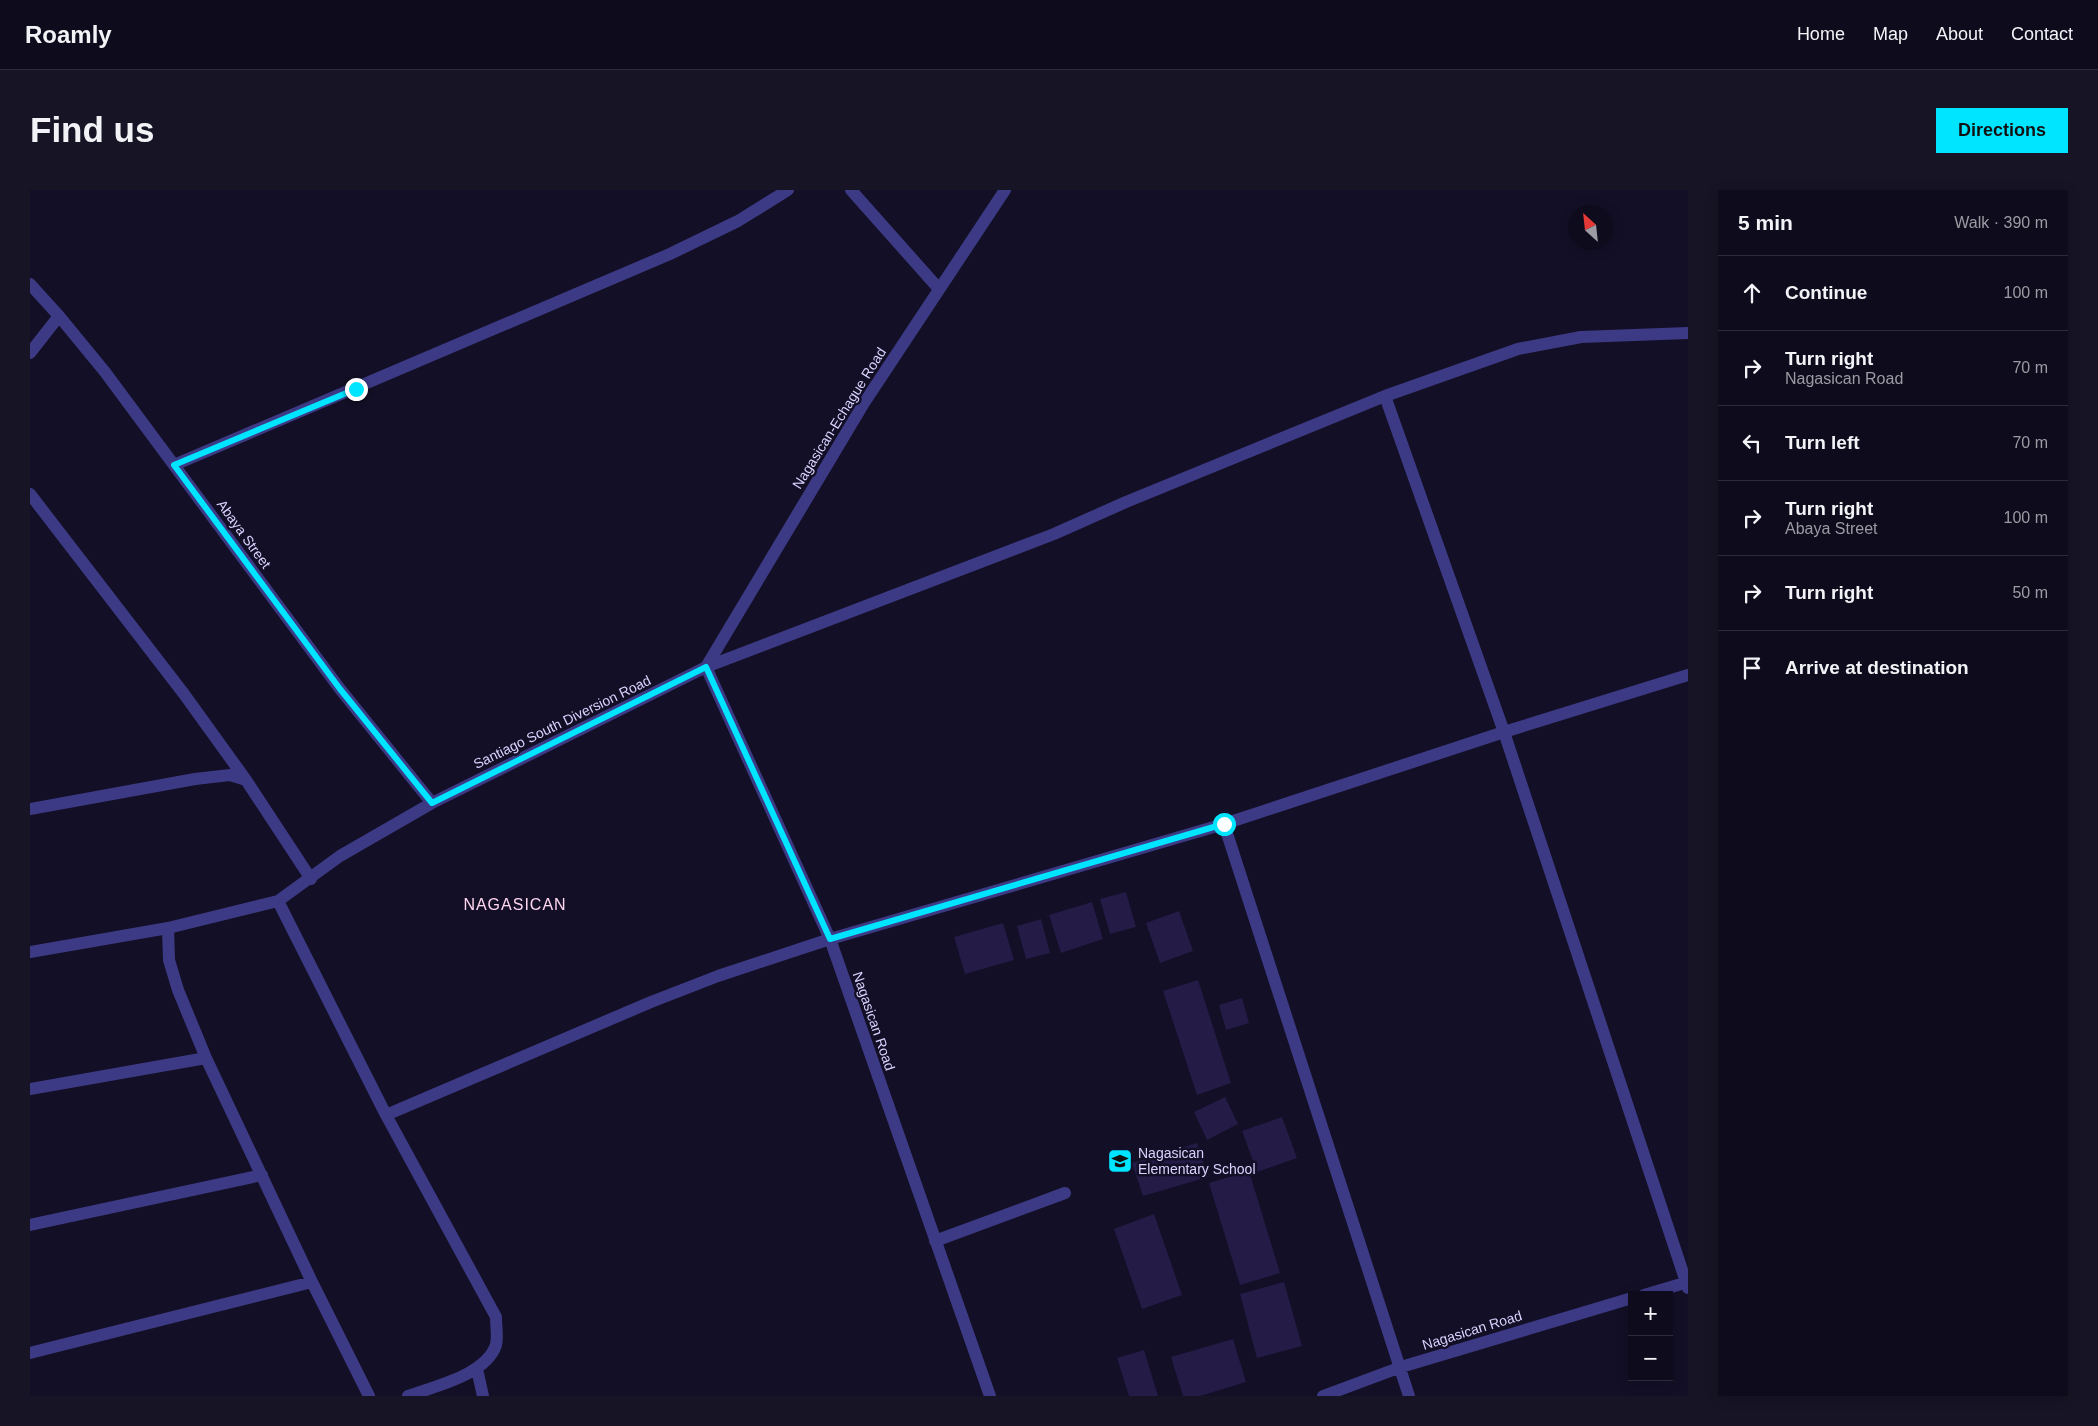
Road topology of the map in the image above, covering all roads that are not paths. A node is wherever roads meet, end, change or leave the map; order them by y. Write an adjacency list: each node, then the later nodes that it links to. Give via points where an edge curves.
1 (788, 190): 10 (street, via 738,221 670,254)
2 (851, 190): 5 (street)
3 (1005, 190): 5 (street, Nagasican-Echague Road)
4 (30, 284): 6 (street, Abaya Street)
5 (939, 289): 12 (street, Nagasican-Echague Road, via 864,404)
6 (59, 316): 8 (street); 10 (street, Abaya Street)
7 (1688, 333): 9 (street, Santiago South Diversion Road, via 1581,337 1518,349)
8 (30, 353)
9 (1385, 396): 12 (street, Santiago South Diversion Road, via 1054,534); 14 (street)
10 (174, 465): 16 (street, Abaya Street, via 340,689)
11 (30, 494): 15 (street)
12 (706, 667): 16 (street, Santiago South Diversion Road); 22 (street, Nagasican Road)
13 (1688, 675): 14 (street)
14 (1504, 732): 18 (street); 32 (street)
15 (246, 780): 17 (street, via 230,775 195,779); 19 (street)
16 (432, 803): 19 (street, Santiago South Diversion Road, via 340,856)
17 (30, 809)
18 (1224, 824): 22 (street); 36 (street)
19 (311, 879): 20 (street, Santiago South Diversion Road)
20 (278, 901): 21 (street, Santiago South Diversion Road); 26 (street)
21 (168, 928): 23 (street, Santiago South Diversion Road); 24 (street, via 173,975)
22 (830, 939): 26 (street, via 651,1002); 30 (street, Nagasican Road)
23 (30, 952)
24 (206, 1058): 25 (street); 27 (street)
25 (30, 1089)
26 (386, 1115): 37 (street, via 496,1317 496,1344 488,1360)
27 (262, 1175): 29 (street); 31 (street)
28 (1065, 1193): 30 (street)
29 (30, 1225)
30 (935, 1241): 41 (street, Nagasican Road)
31 (312, 1282): 35 (street); 38 (street)
32 (1687, 1284): 33 (street)
33 (1660, 1291)
34 (1628, 1299): 36 (street, Nagasican Road)
35 (30, 1353)
36 (1401, 1367): 42 (street, Nagasican Road); 43 (street)
37 (477, 1369): 39 (street); 40 (street)
38 (369, 1396)
39 (408, 1396)
40 (484, 1396)
41 (990, 1396)
42 (1324, 1396)
43 (1409, 1396)

